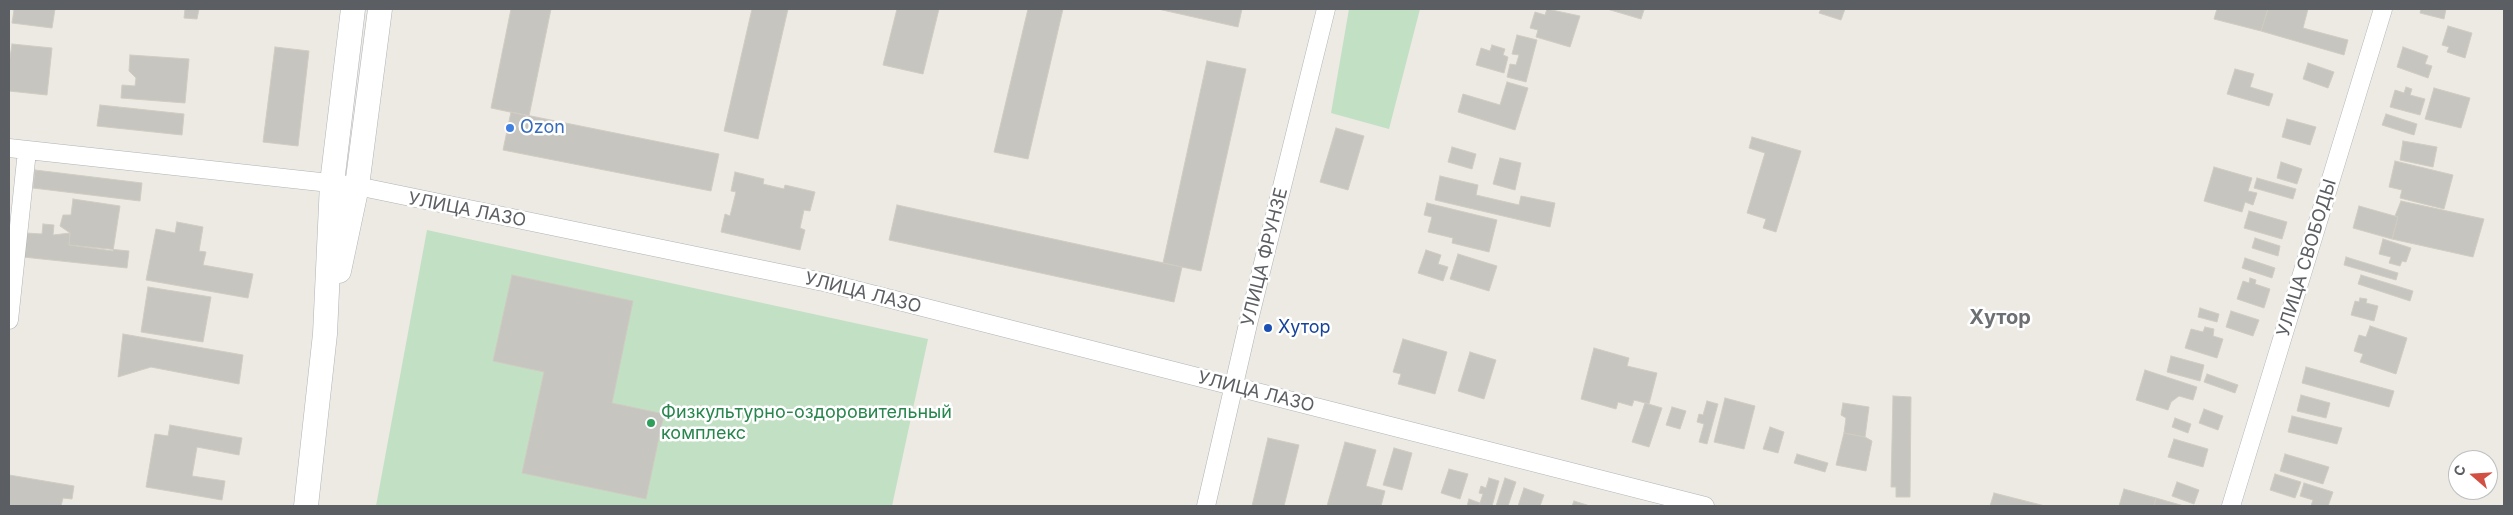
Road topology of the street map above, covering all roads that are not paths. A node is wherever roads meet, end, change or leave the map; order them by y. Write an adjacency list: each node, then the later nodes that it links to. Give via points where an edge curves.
1 (353, 9): 7 (street)
2 (380, 9): 8 (street)
3 (1326, 9): 11 (street, УЛИЦА ФРУНЗЕ)
4 (2383, 9): 15 (street, УЛИЦА СВОБОДЫ)
5 (9, 148): 6 (street, УЛИЦА ЛАЗО)
6 (27, 151): 7 (street, УЛИЦА ЛАЗО); 9 (street)
7 (332, 184): 8 (street, УЛИЦА ЛАЗО); 10 (street)
8 (357, 186): 10 (street); 11 (street, УЛИЦА ЛАЗО, via 828,283)
9 (9, 320)
10 (326, 334): 12 (street)
11 (1235, 387): 13 (street, УЛИЦА ФРУНЗЕ); 14 (street, УЛИЦА ЛАЗО)
12 (306, 506)
13 (1206, 506)
14 (1704, 506)
15 (2231, 506)

